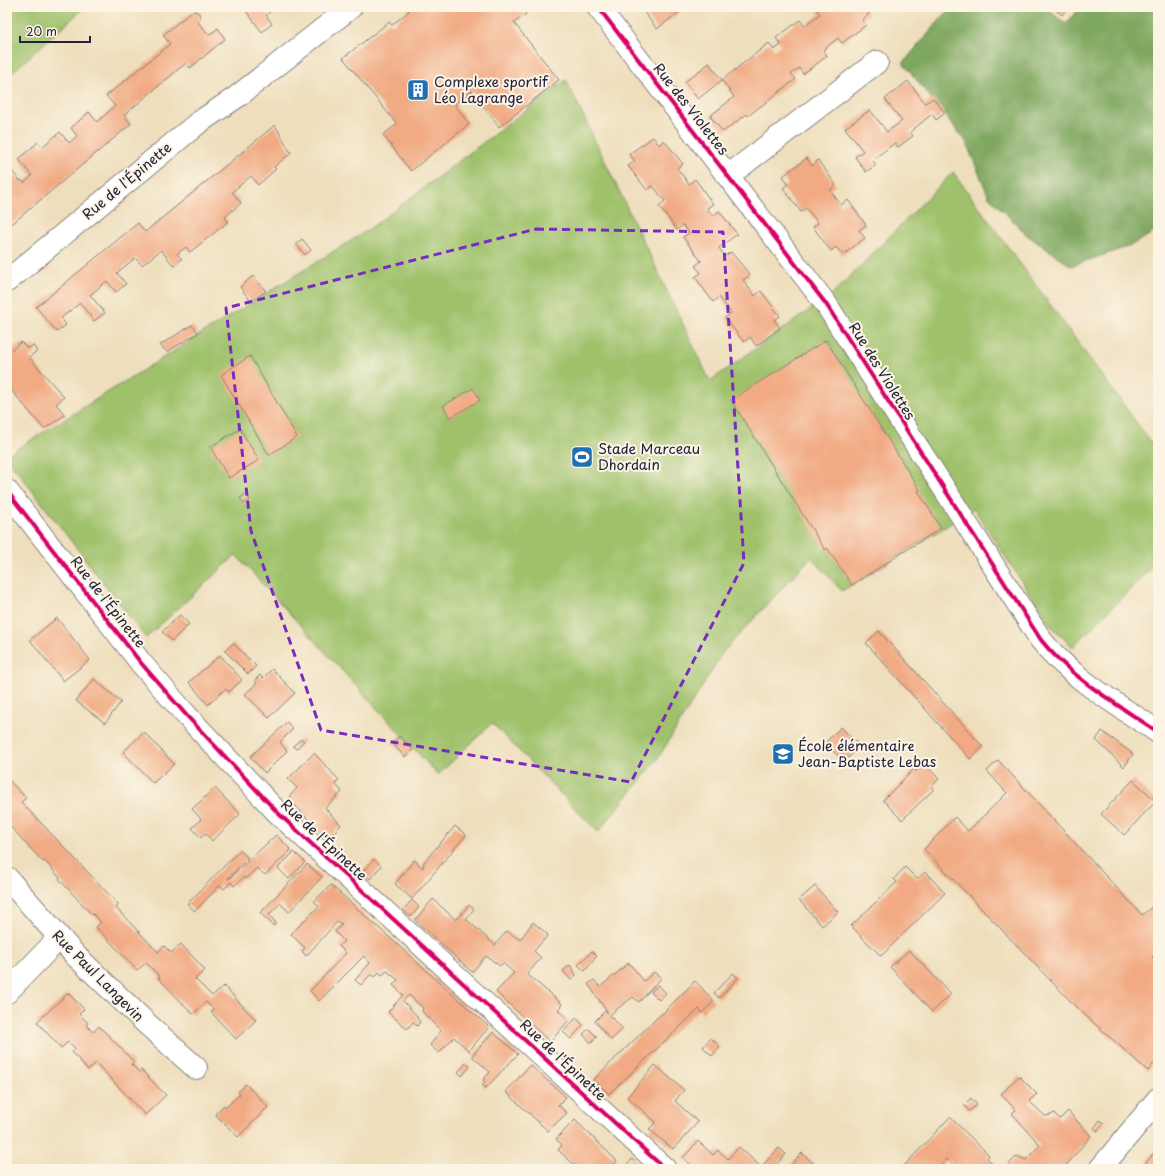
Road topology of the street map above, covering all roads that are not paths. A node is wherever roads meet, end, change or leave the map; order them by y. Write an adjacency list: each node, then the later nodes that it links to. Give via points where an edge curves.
1 (351, 7): 5 (street, Rue de l'Épinette, via 250,86 198,122)
2 (598, 7): 4 (street, Rue des Violettes)
3 (877, 62): 4 (street, Rue des Violettes)
4 (728, 176): 7 (street, Rue des Violettes, via 826,304 1041,640 1082,680)
5 (7, 281)
6 (7, 491): 13 (street, Rue de l'Épinette, via 141,663 279,814)
7 (1158, 732)
8 (7, 878): 9 (street, Rue Paul Langevin)
9 (59, 938): 10 (street); 11 (street, Rue Paul Langevin, via 94,974)
10 (7, 992)
11 (196, 1068)
12 (1158, 1099): 14 (street)
13 (665, 1169)
14 (1100, 1169)

